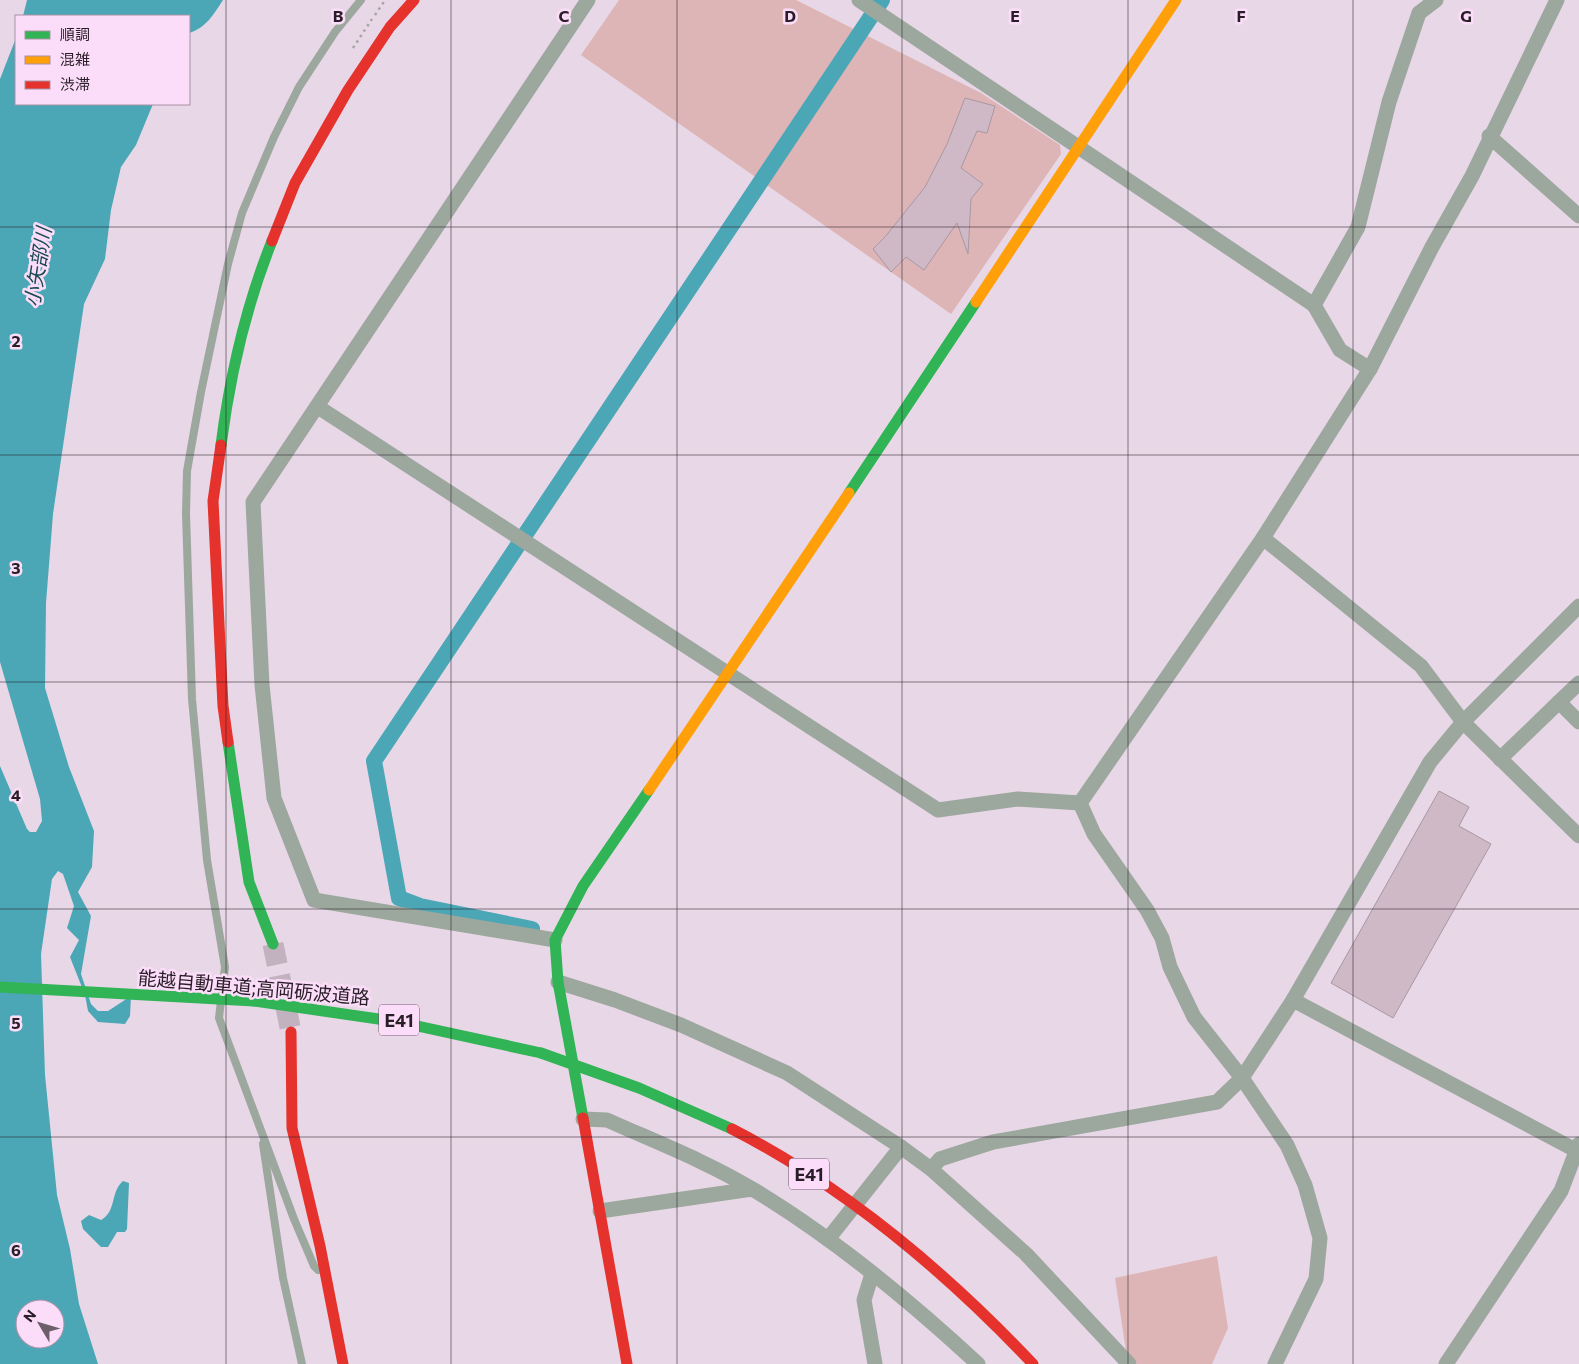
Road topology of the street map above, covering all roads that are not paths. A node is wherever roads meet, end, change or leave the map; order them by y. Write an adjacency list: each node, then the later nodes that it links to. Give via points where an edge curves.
1 (361, 0): 32 (lane, via 335,32 299,87 242,213 228,264 187,471 192,699 208,860 225,967 219,1018)
2 (414, 0): 25 (main road, via 390,27 348,90 295,182 244,325 226,404 213,501 223,706 250,882)
3 (588, 0): 13 (street)
4 (1176, 0): 9 (main road)
5 (1436, 0): 11 (street, via 1419,13 1389,102 1358,227)
6 (1557, 0): 8 (street)
7 (870, 7): 9 (street)
8 (1489, 136): 10 (street); 12 (street, via 1472,176)
9 (1079, 146): 11 (street); 16 (main road, via 1040,199 1021,240 995,266)
10 (1579, 216)
11 (1314, 305): 12 (street, via 1340,350)
12 (1370, 370): 14 (street)
13 (318, 407): 16 (street); 24 (street, via 253,502 262,685 274,798 314,900)
14 (1263, 538): 19 (street, via 1422,666); 22 (street)
15 (1579, 606): 19 (street)
16 (729, 673): 22 (street, via 938,810 1018,800); 24 (main road, via 583,886)
17 (1579, 682): 18 (street)
18 (1558, 702): 20 (street); 21 (street)
19 (1463, 722): 21 (street); 28 (street, via 1430,762)
20 (1579, 722)
21 (1500, 759): 23 (street)
22 (1080, 803): 30 (street, via 1094,834 1147,910 1194,1017)
23 (1579, 836)
24 (555, 940): 26 (main road)
25 (273, 944)
26 (558, 982): 31 (main road); 33 (street, via 681,1025 787,1072)
27 (0, 987): 46 (main road, 能越自動車道;高岡砺波道路 / E41, bridge, via 254,1001 394,1019 542,1053 614,1077 734,1130 793,1163 849,1201 905,1243 967,1297)
28 (1293, 1000): 30 (street); 34 (street)
29 (291, 1032): 40 (main road, via 292,1128)
30 (1242, 1078): 35 (street, via 1217,1102 993,1142 940,1158); 48 (street, via 1287,1145 1305,1185 1320,1238 1316,1279)
31 (583, 1118): 36 (street, via 607,1120); 37 (main road)
32 (261, 1127): 40 (lane, via 314,1266); 41 (lane, via 283,1278)
33 (901, 1147): 35 (street); 38 (street)
34 (1578, 1149): 49 (street, via 1561,1191)
35 (931, 1169): 47 (street, via 1026,1254)
36 (752, 1189): 37 (street); 38 (street)
37 (600, 1211): 43 (main road)
38 (828, 1239): 39 (street)
39 (872, 1274): 44 (street, via 864,1300); 45 (street, via 934,1323)
40 (327, 1278): 42 (main road)
41 (302, 1364)
42 (343, 1364)
43 (627, 1364)
44 (875, 1364)
45 (978, 1364)
46 (1033, 1364)
47 (1128, 1364)
48 (1275, 1364)
49 (1446, 1364)

